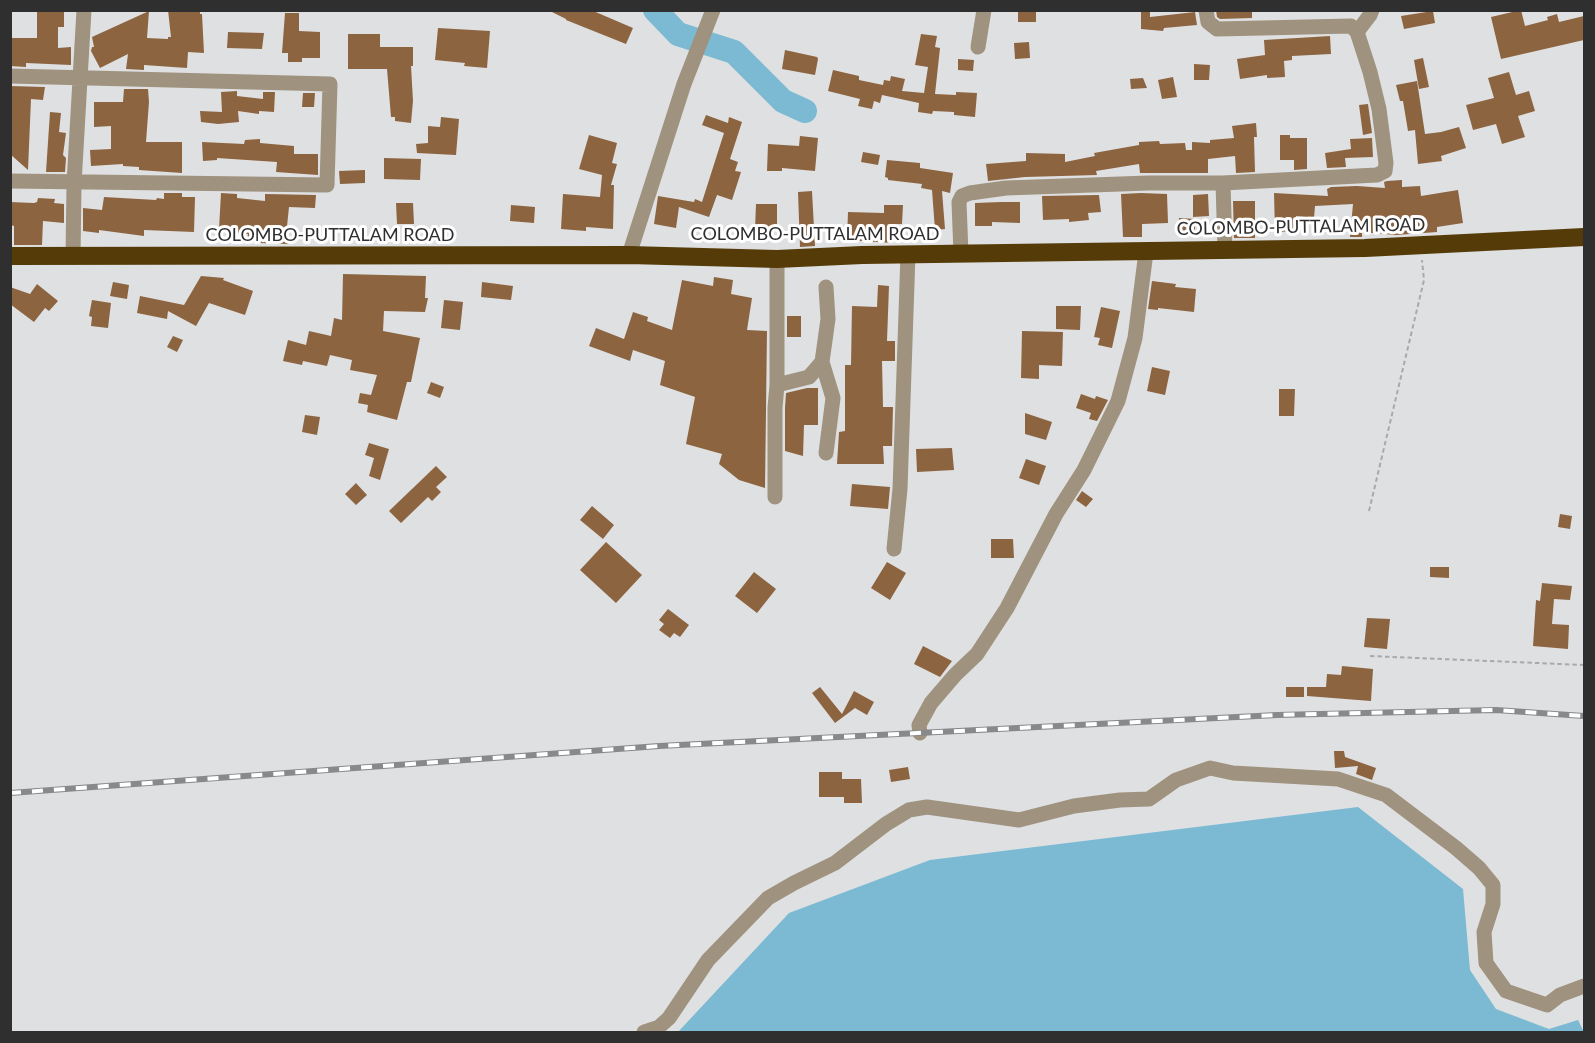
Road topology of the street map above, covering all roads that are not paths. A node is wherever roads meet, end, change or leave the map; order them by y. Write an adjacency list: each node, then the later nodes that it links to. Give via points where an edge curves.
1 (84, 10): 9 (street)
2 (713, 10): 18 (street, via 684,84)
3 (984, 10): 7 (street)
4 (1206, 10): 6 (street, via 1208,22 1217,29 1351,26)
5 (1372, 10): 6 (street)
6 (1357, 32): 12 (street, via 1379,109 1385,171 1377,175)
7 (978, 47)
8 (10, 76): 9 (street)
9 (81, 78): 11 (street); 11 (street, via 330,84 327,185)
10 (10, 182): 11 (street)
11 (74, 183): 20 (street)
12 (1223, 183): 14 (street); 17 (street, via 1006,188 970,193 959,202)
13 (1584, 237): 14 (highway, COLOMBO-PUTTALAM ROAD)
14 (1225, 250): 15 (highway, COLOMBO-PUTTALAM ROAD)
15 (1146, 252): 17 (highway, COLOMBO-PUTTALAM ROAD); 28 (street, via 1135,338 1119,401 1007,608 978,654 931,703)
16 (908, 254): 17 (highway, COLOMBO-PUTTALAM ROAD); 21 (highway, COLOMBO-PUTTALAM ROAD); 27 (street, via 900,489)
17 (961, 254)
18 (629, 255): 20 (highway, COLOMBO-PUTTALAM ROAD); 21 (highway, COLOMBO-PUTTALAM ROAD)
19 (10, 256): 20 (highway, COLOMBO-PUTTALAM ROAD)
20 (73, 257)
21 (777, 259): 24 (street)
22 (826, 287): 23 (street, via 828,319)
23 (822, 362): 24 (street, via 809,377); 25 (street, via 833,398)
24 (777, 385): 26 (street)
25 (826, 453)
26 (775, 496)
27 (894, 549)
28 (920, 733)
29 (1584, 986): 30 (street, via 1547,1005 1506,991 1486,963 1484,932 1493,904 1492,885 1456,848 1386,795 1338,779 1233,773 1210,768 1176,780 1149,799 1074,806 1019,820 927,807 909,810 835,863 768,898 708,960 669,1018)
30 (644, 1032)

